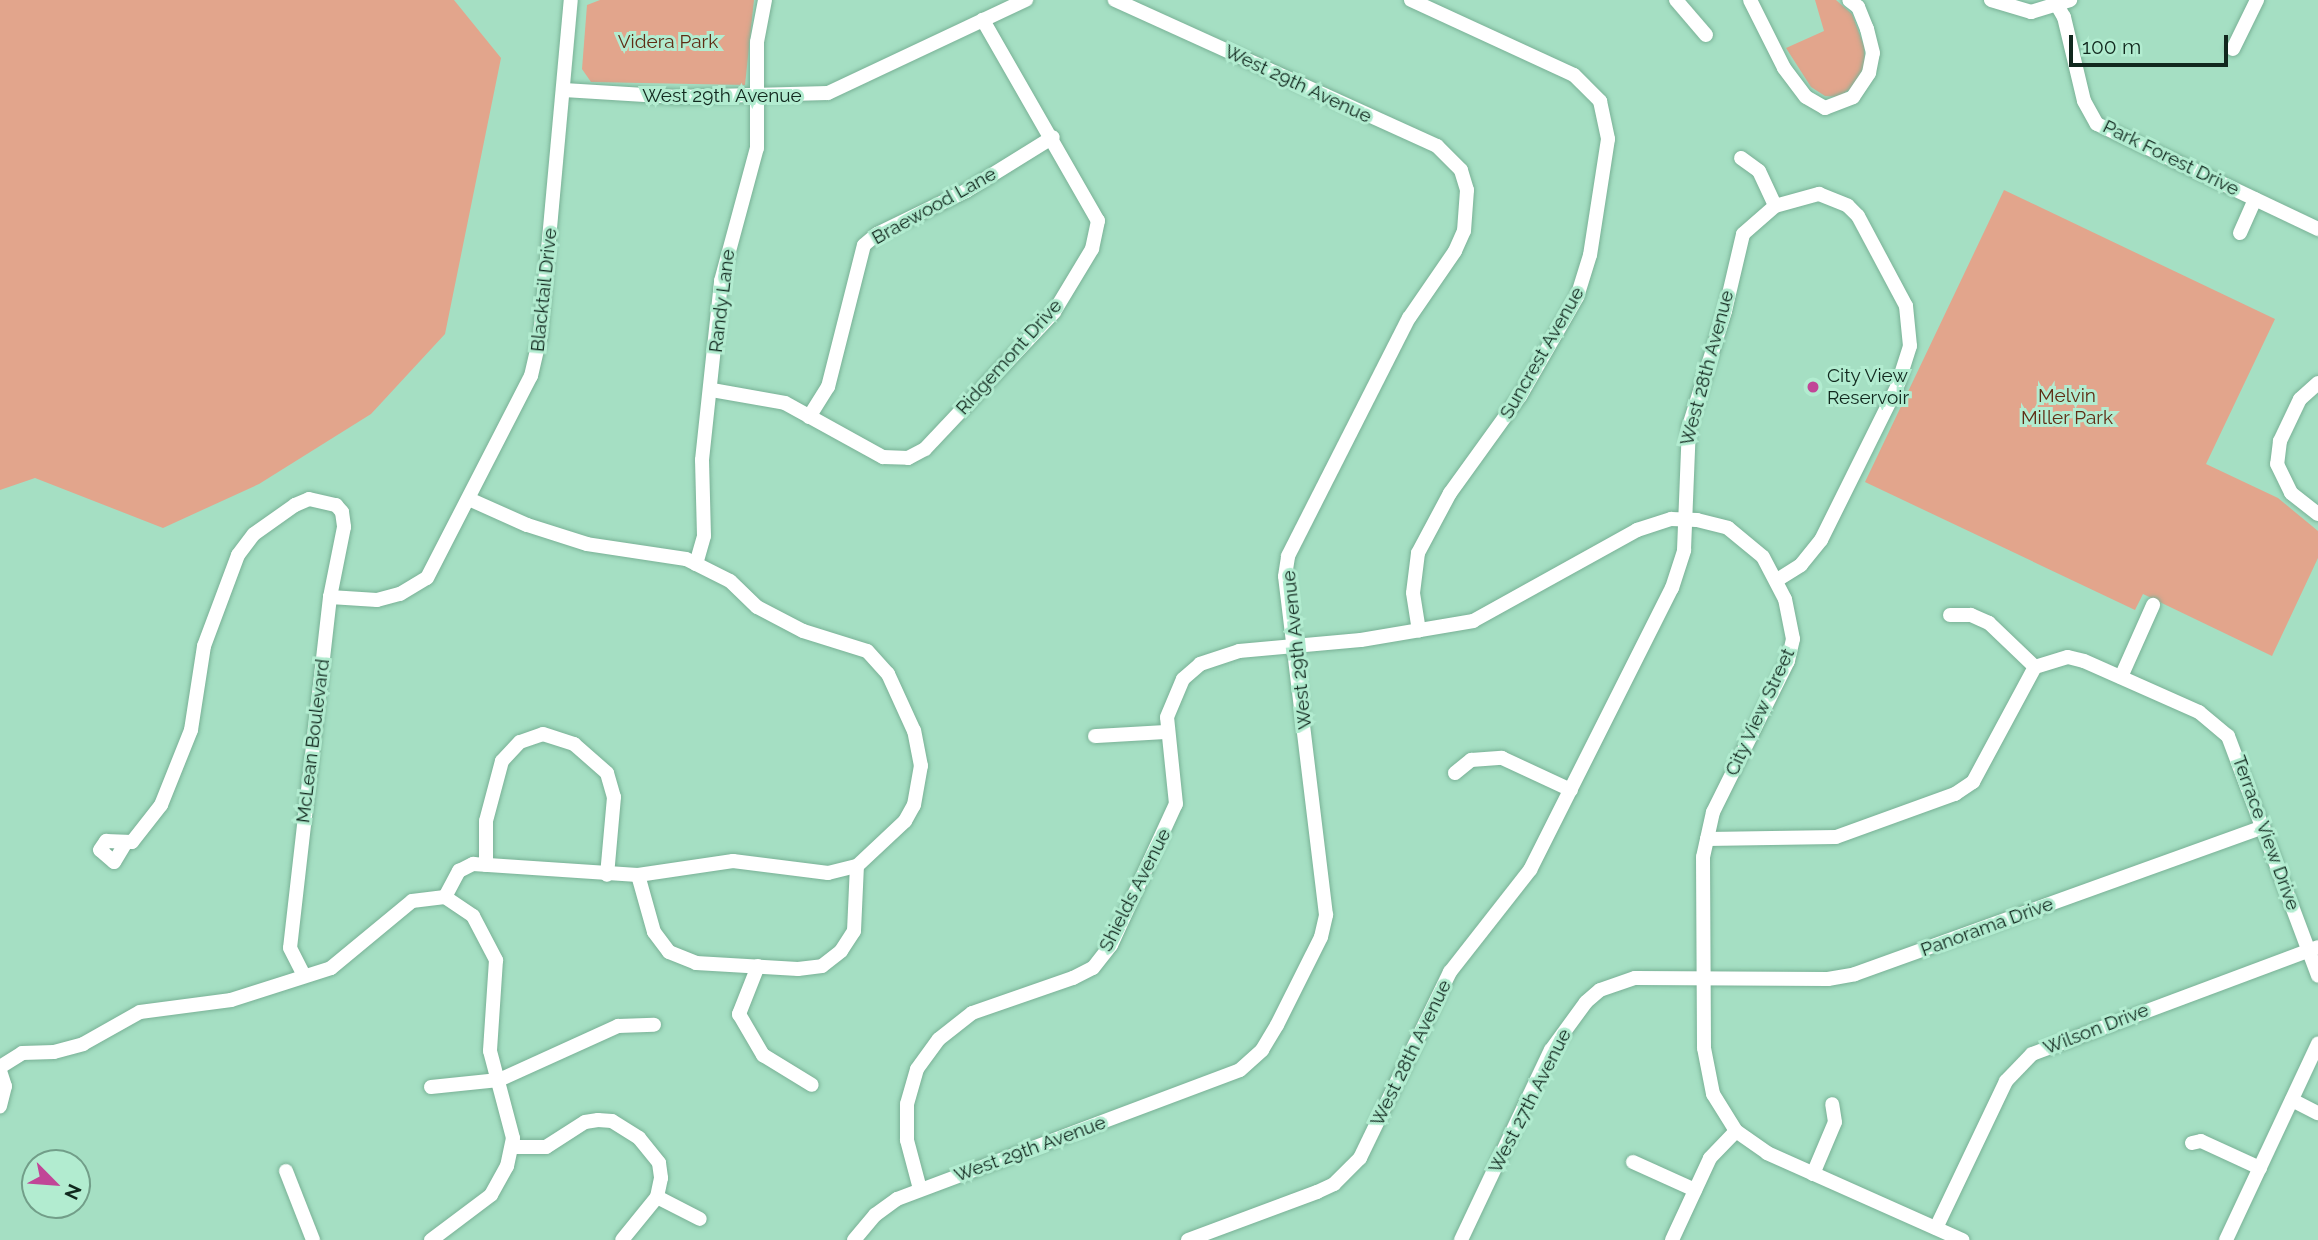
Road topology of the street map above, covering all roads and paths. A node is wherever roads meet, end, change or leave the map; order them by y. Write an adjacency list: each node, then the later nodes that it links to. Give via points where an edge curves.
1 (571, 0): 15 (street, Blacktail Drive)
2 (765, 0): 16 (street, Randy Lane, via 758,33)
3 (1026, 0): 12 (street, West 29th Avenue)
4 (1115, 0): 36 (street, West 29th Avenue, via 1437,146 1461,170 1467,190 1464,231 1403,328 1288,556 1284,576)
5 (1410, 0): 34 (street, Suncrest Avenue, via 1582,81 1600,101 1608,139 1590,255 1577,297 1520,396 1450,493 1418,553 1413,593)
6 (1676, 0): 13 (street)
7 (1750, 0): 8 (street, via 1784,68 1806,96 1825,108 1853,97 1869,73 1873,53 1867,29 1858,7)
8 (1849, 0)
9 (1991, 0): 11 (street, via 2031,12)
10 (2256, 0): 14 (street)
11 (2061, 2): 19 (street, Park Forest Drive, via 2084,101 2097,124)
12 (983, 20): 16 (street, West 29th Avenue, via 840,90 803,97); 17 (street, Ridgemont Drive)
13 (1706, 35)
14 (2233, 49)
15 (564, 90): 16 (street, West 29th Avenue); 26 (street, Blacktail Drive, via 536,361)
16 (757, 97): 24 (street, Randy Lane, via 756,155 723,268)
17 (1053, 137): 25 (street, Braewood Lane, via 966,191 877,234 864,245 826,392); 25 (street, Ridgemont Drive, via 1098,221 1095,243 1054,312 915,456 883,457)
18 (1741, 158): 20 (street, via 1759,171)
19 (2255, 200): 21 (street, Park Forest Drive); 22 (street)
20 (1775, 206): 28 (street, West 28th Avenue, via 1754,220 1736,249 1726,311 1689,426); 30 (street, via 1819,194 1848,206 1858,216 1906,306 1910,345 1897,387 1821,540 1801,565)
21 (2318, 229)
22 (2239, 233)
23 (2318, 383): 27 (street, via 2300,399 2280,441 2277,464 2291,493)
24 (712, 390): 25 (street, Ridgemont Drive, via 785,402); 29 (street, Randy Lane, via 701,473 704,536)
25 (809, 417)
26 (471, 500): 29 (street, via 527,525 587,544 649,550); 31 (street, Blacktail Drive, via 427,578 400,594 377,600)
27 (2318, 514)
28 (1684, 520): 30 (street, City View Street, via 1714,523 1741,536 1763,557); 34 (street, City View Street, via 1671,519 1637,530 1473,621); 42 (street, West 28th Avenue, via 1684,550 1672,589)
29 (696, 564): 47 (street, via 730,580 757,607 803,631 867,651 888,674 918,746 918,787 914,805 894,836)
30 (1777, 580): 44 (street, City View Street, via 1792,619 1788,660 1713,812)
31 (330, 597): 45 (street, McLean Boulevard, via 344,527 342,512 336,505 309,499 254,534 238,555 204,646 191,730 161,805 141,833); 53 (street, McLean Boulevard, via 289,948)
32 (2154, 605): 38 (street)
33 (1950, 615): 37 (street, via 1971,615 1989,623)
34 (1419, 631): 35 (street, City View Street)
35 (1361, 640): 36 (street, Shields Avenue)
36 (1295, 648): 39 (street, Shields Avenue, via 1239,652 1200,664 1183,679 1172,698); 73 (street, West 29th Avenue, via 1326,915 1321,937 1262,1050 1240,1070 1214,1082)
37 (2035, 667): 38 (street, Terrace View Drive, via 2068,657); 44 (street, via 1985,766 1973,782 1955,794 1836,837)
38 (2121, 677): 43 (street, Terrace View Drive, via 2199,712 2228,736)
39 (1167, 732): 40 (street); 73 (street, Shields Avenue, via 1176,804 1111,945 1093,968 1073,978 972,1013 939,1039 917,1069 907,1104 907,1140)
40 (1095, 736)
41 (1455, 773): 42 (street, via 1471,760 1502,758)
42 (1571, 790): 82 (street, West 28th Avenue, via 1517,891 1450,972 1360,1158 1334,1184)
43 (2263, 827): 51 (street, Terrace View Drive); 55 (street, Panorama Drive, via 1855,974 1828,979)
44 (1707, 839): 55 (street, City View Street)
45 (125, 844)
46 (486, 865): 48 (street); 48 (street, via 486,821 502,761 520,742 543,734 574,744 607,773 614,797); 50 (street, via 459,871)
47 (857, 866): 49 (street, via 828,873 733,861); 52 (street, via 854,931 841,951 822,966 798,970)
48 (607, 875): 49 (street)
49 (638, 876): 52 (street, via 653,932 669,952 696,963)
50 (444, 897): 53 (street, via 412,901 343,962); 59 (street, via 473,916 496,960 490,1037)
51 (2313, 948): 54 (street, Terrace View Drive); 77 (street, Wilson Drive, via 2032,1054 2006,1081)
52 (758, 967): 60 (street, via 743,999 742,1021 763,1055)
53 (304, 976): 58 (street, via 213,1004 151,1009 83,1044 59,1052 22,1053)
54 (2318, 976)
55 (1703, 978): 66 (street, City View Street, via 1705,1069 1722,1114); 83 (street, West 27th Avenue, via 1625,980 1600,990 1586,1002 1551,1051)
56 (654, 1025): 59 (street, via 618,1026)
57 (2318, 1044): 62 (street)
58 (0, 1069): 64 (street, via 5,1086)
59 (499, 1080): 61 (street); 68 (street, via 512,1126)
60 (812, 1085)
61 (431, 1087)
62 (2292, 1100): 65 (street); 70 (street)
63 (1832, 1104): 72 (street, via 1835,1122)
64 (0, 1106)
65 (2318, 1113)
66 (1736, 1131): 72 (street, City View Street, via 1767,1153); 74 (street, via 1710,1158)
67 (2192, 1143): 70 (street, via 2201,1141)
68 (512, 1147): 75 (street, via 546,1147 585,1122 612,1121 639,1138 659,1163); 79 (street, via 491,1195)
69 (1633, 1162): 74 (street)
70 (2260, 1168): 86 (street)
71 (286, 1171): 78 (street)
72 (1813, 1174): 77 (street, City View Street)
73 (920, 1189): 81 (street, West 29th Avenue, via 875,1215)
74 (1695, 1190): 84 (street)
75 (657, 1197): 76 (street); 80 (street)
76 (700, 1219)
77 (1936, 1228): 85 (street, City View Street)
78 (313, 1240)
79 (431, 1240)
80 (622, 1240)
81 (854, 1240)
82 (1188, 1240)
83 (1461, 1240)
84 (1672, 1240)
85 (1962, 1240)
86 (2226, 1240)

